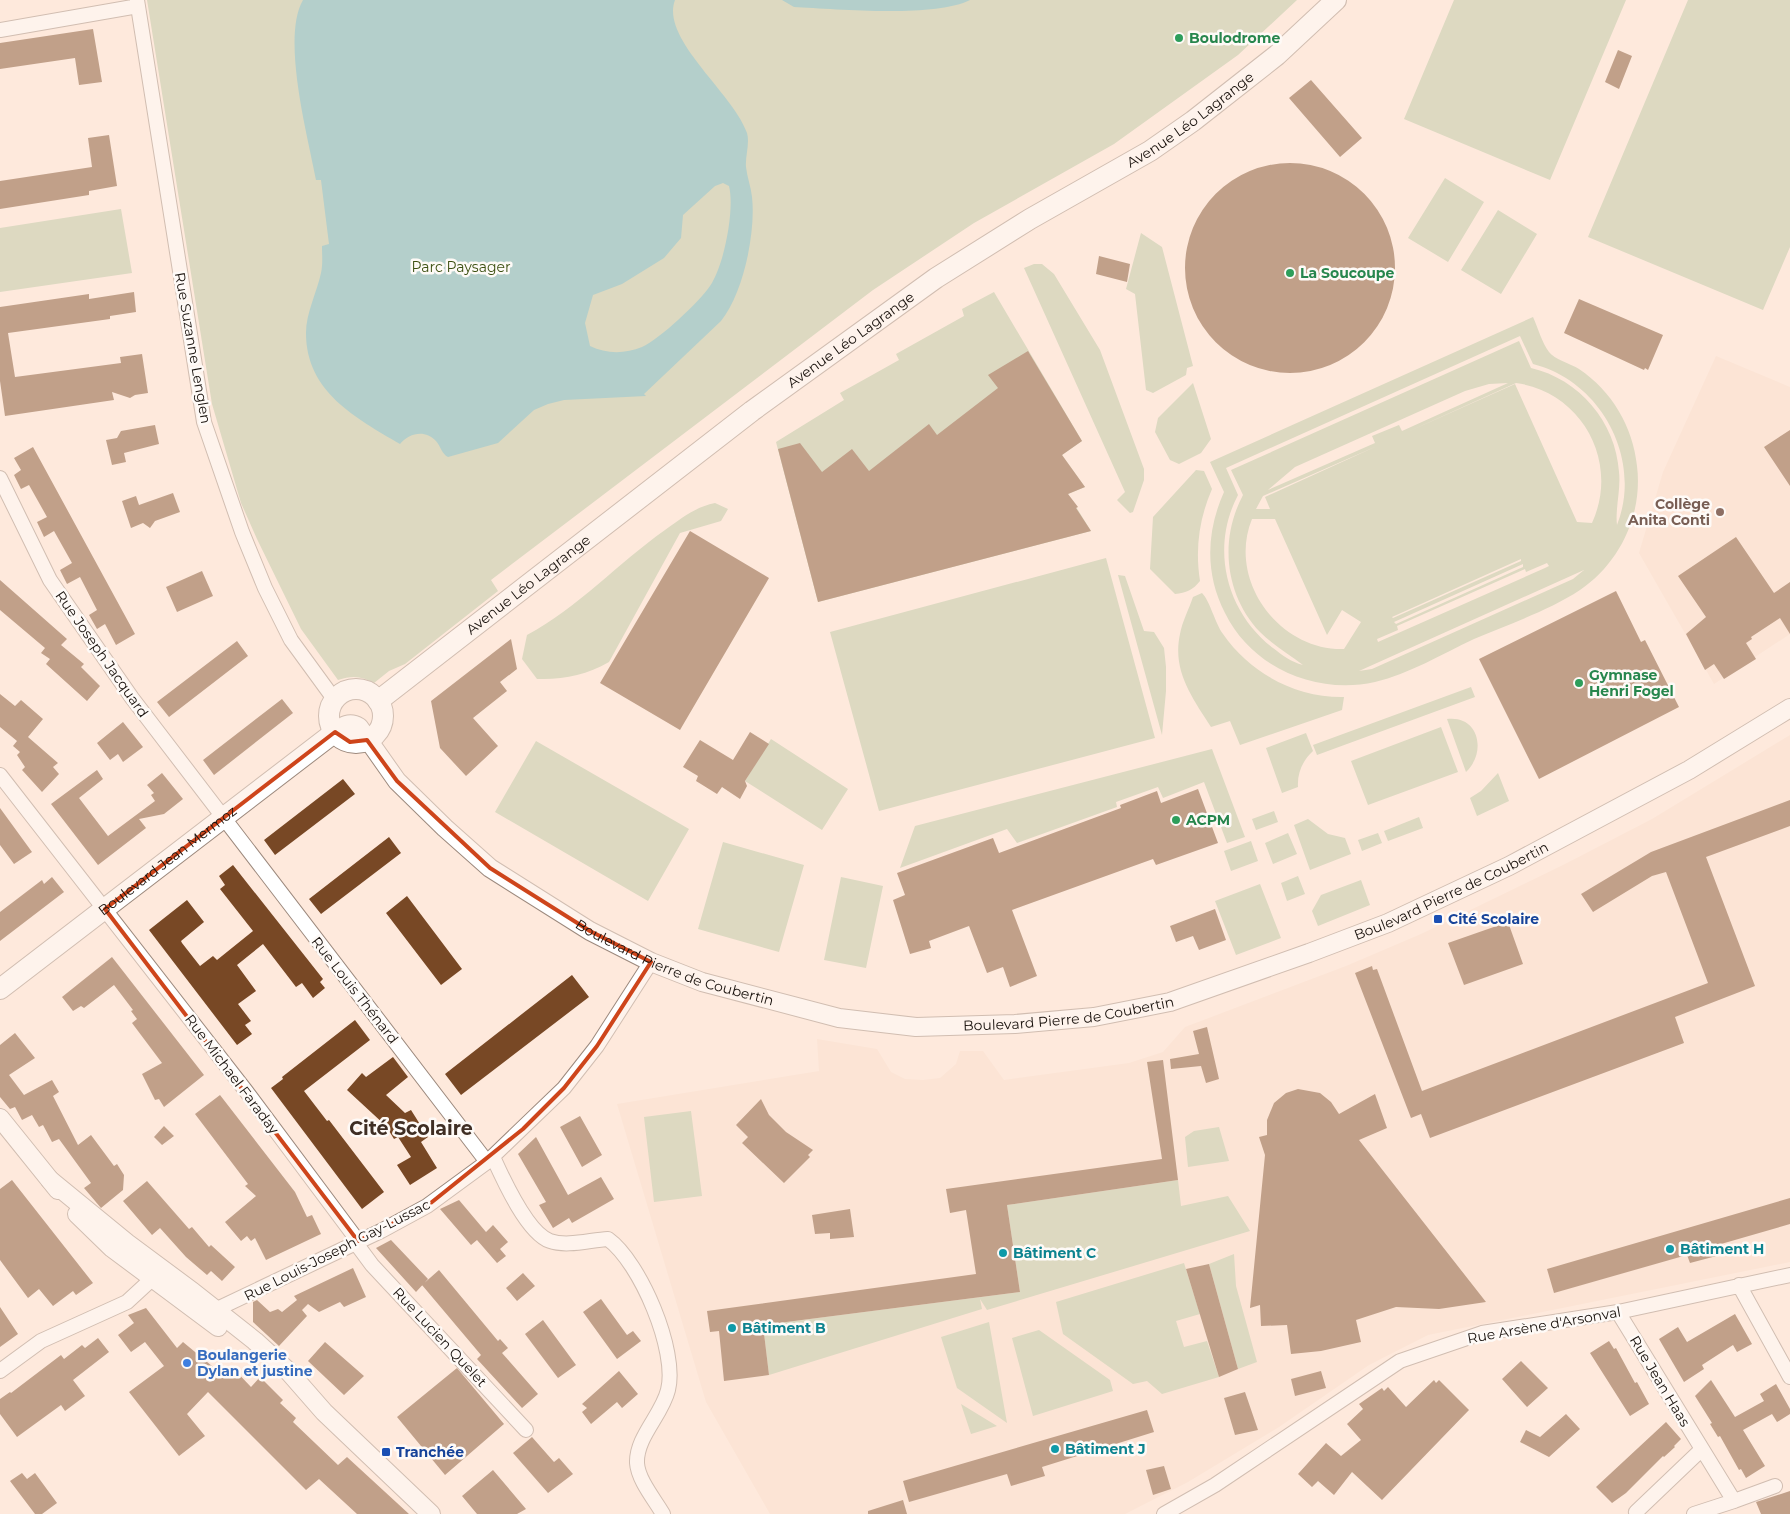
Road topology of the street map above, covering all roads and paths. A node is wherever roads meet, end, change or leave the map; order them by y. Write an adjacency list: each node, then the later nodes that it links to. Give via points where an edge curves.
1 (1336, 0): 6 (main road, Avenue Léo Lagrange, via 1277,55 1193,121 1150,151 1030,219 936,278 752,411)
2 (137, 3): 3 (street); 5 (street, Rue Suzanne Lenglen, via 204,422 265,588 291,640)
3 (0, 30)
4 (0, 478): 11 (street, Rue Joseph Jacquard, via 61,598)
5 (334, 699): 6 (main road, via 356,688 372,694); 8 (main road, via 329,712)
6 (378, 701): 9 (main road, via 383,718 375,735)
7 (1790, 708): 13 (street, Boulevard Pierre de Coubertin, via 1689,770 1509,866 1388,923 1170,1002 1094,1017 1015,1024 916,1027 812,1012 702,982)
8 (335, 732): 9 (main road, via 350,742); 11 (main road, Boulevard Jean Mermoz)
9 (367, 740): 13 (street, Boulevard Pierre de Coubertin, via 397,781 490,868 590,931)
10 (0, 775): 12 (street, Rue Michael Faraday)
11 (223, 818): 12 (main road, Boulevard Jean Mermoz); 16 (street, Rue Louis Thénard)
12 (105, 909): 14 (main road, Boulevard Jean Mermoz); 17 (street, Rue Michael Faraday)
13 (651, 962): 16 (street, Rue Louis-Joseph Gay-Lussac, via 597,1046 564,1088)
14 (0, 989)
15 (0, 1118): 18 (street, via 50,1180 127,1243)
16 (490, 1159): 17 (street, Rue Louis-Joseph Gay-Lussac, via 427,1206); 32 (street, Rue Louis Thénard, via 535,1231 561,1243 608,1239 627,1259 646,1294 662,1330 671,1370 668,1391 638,1453 637,1465)
17 (357, 1242): 21 (street, Rue Louis-Joseph Gay-Lussac); 26 (street, Rue Lucien Quelet, via 372,1265)
18 (157, 1274): 21 (street); 23 (street, via 127,1302 41,1341); 25 (street, via 278,1378)
19 (1790, 1275): 20 (street, Rue Arsène d'Arsonval)
20 (1739, 1285): 22 (street, Rue Arsène d'Arsonval); 24 (street)
21 (215, 1310): 25 (street, via 289,1372)
22 (1618, 1312): 27 (street, Rue Jean Haas); 30 (street, Rue Arsène d'Arsonval, via 1482,1333 1400,1361)
23 (0, 1371)
24 (1790, 1377)
25 (324, 1412): 31 (street)
26 (526, 1430)
27 (1701, 1450): 29 (street, Rue Jean Haas); 34 (street)
28 (1775, 1486): 29 (street)
29 (1734, 1501): 35 (street)
30 (1187, 1508): 33 (street, Rue Arsène d'Arsonval)
31 (431, 1514)
32 (663, 1514)
33 (1164, 1514)
34 (1637, 1514)
35 (1694, 1514)

